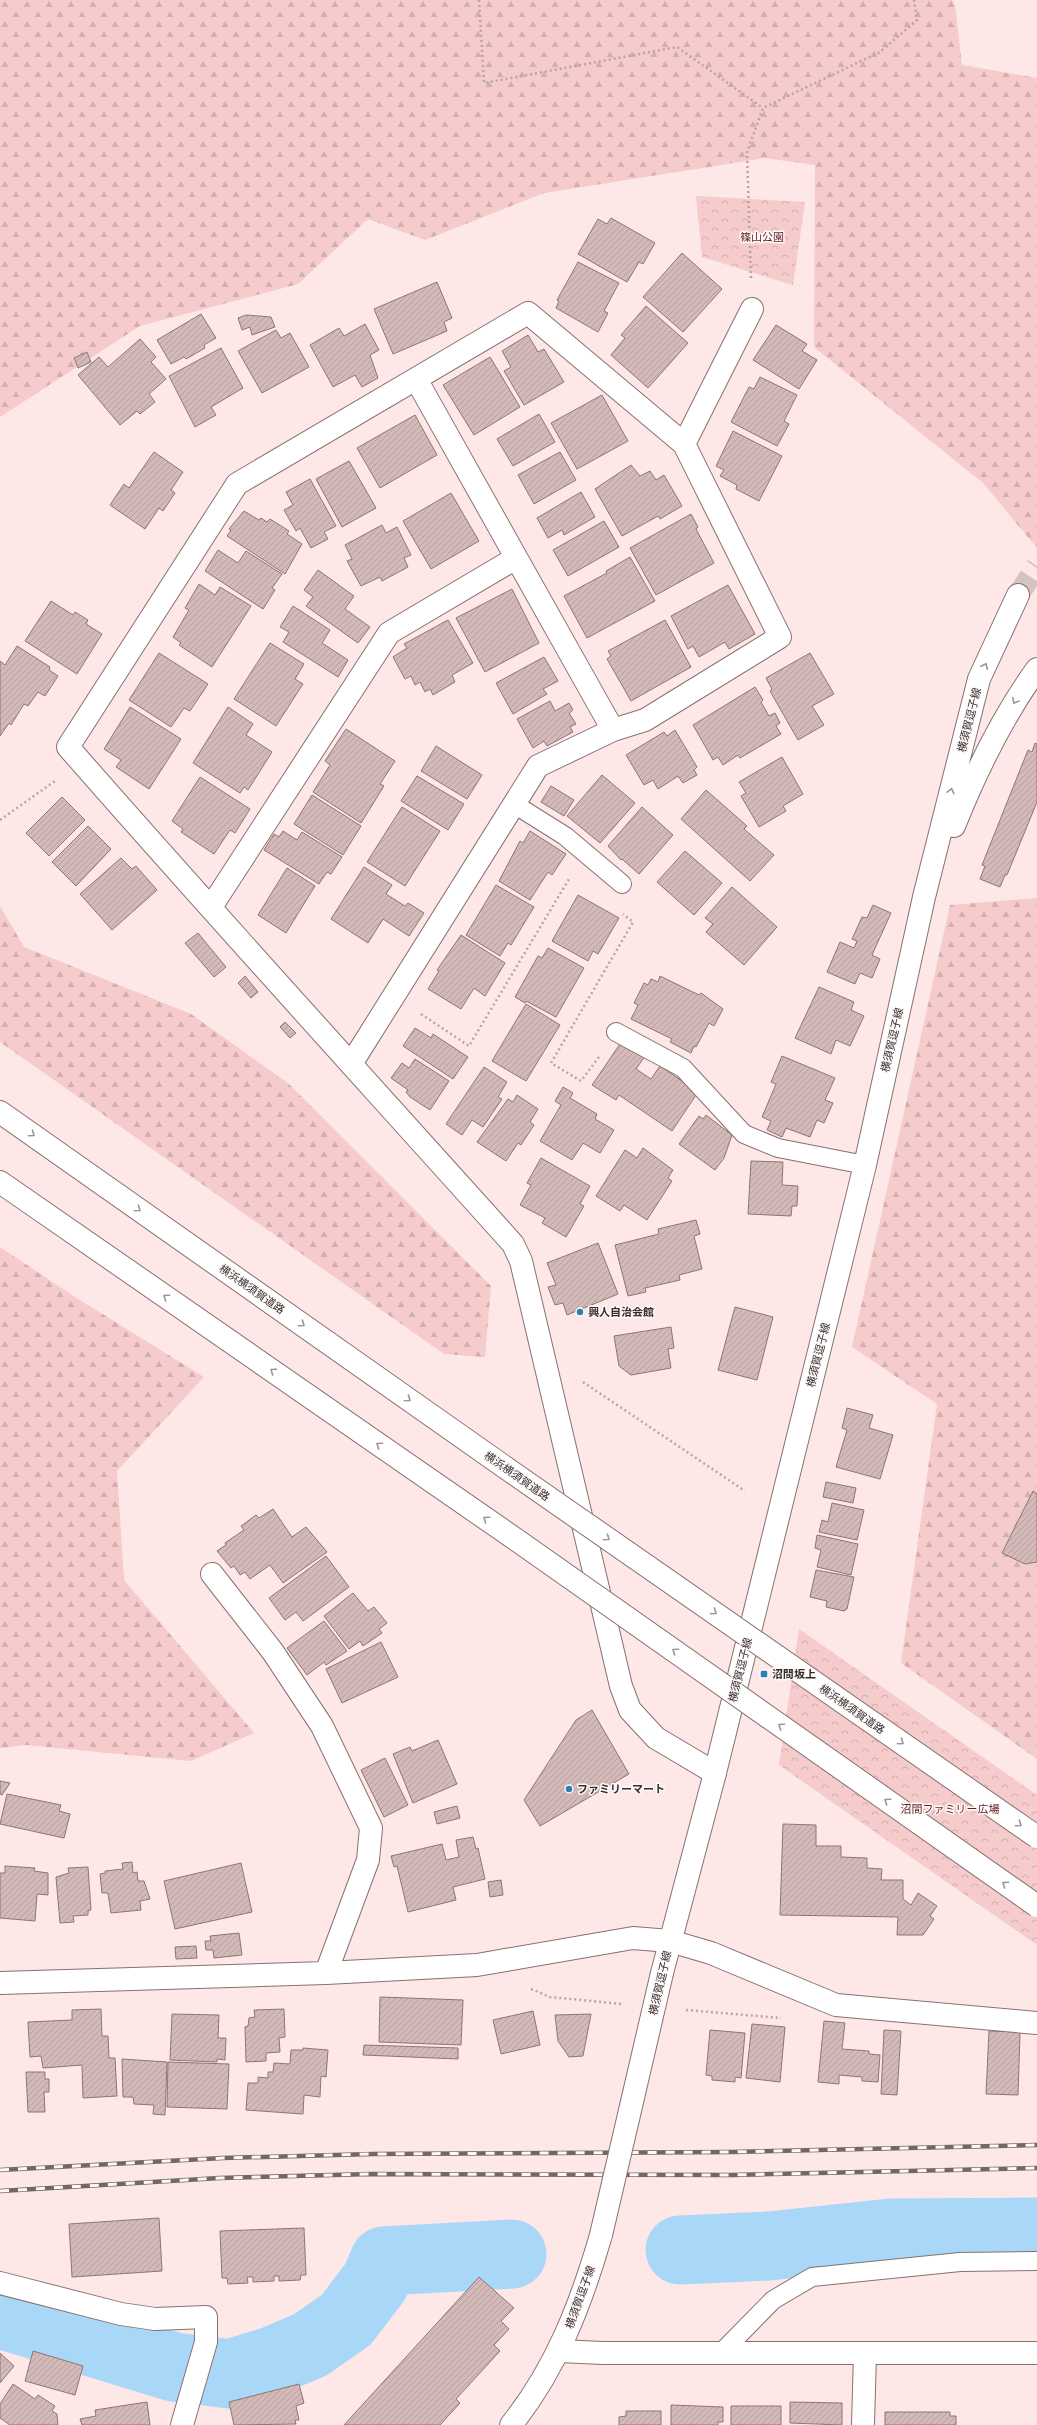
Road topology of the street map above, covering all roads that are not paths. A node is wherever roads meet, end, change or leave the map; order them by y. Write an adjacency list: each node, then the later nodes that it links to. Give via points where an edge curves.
1 (752, 309): 3 (main road)
2 (416, 379): 3 (main road, via 528,313); 4 (main road); 11 (main road, via 237,484 68,747)
3 (684, 444): 7 (main road, via 780,637 645,720)
4 (516, 558): 7 (main road); 11 (main road, via 389,633)
5 (1018, 595): 10 (main road, 横須賀逗子線, one-way to 5, via 979,679)
6 (1037, 669): 10 (main road, 横須賀逗子線, one-way to 10, via 1016,698 974,776)
7 (613, 730): 8 (main road, via 538,766)
8 (514, 804): 9 (lane, via 565,836); 13 (main road)
9 (622, 884)
10 (924, 897): 15 (main road, 横須賀逗子線)
11 (211, 907): 13 (main road)
12 (616, 1032): 15 (lane, via 683,1068 744,1134 778,1148)
13 (351, 1064): 18 (main road, via 513,1244 521,1261 621,1686 630,1710 656,1738)
14 (0, 1112): 19 (main road, 横浜横須賀道路, one-way to 19, bridge)
15 (864, 1165): 18 (main road, 横須賀逗子線)
16 (0, 1182): 20 (main road, one-way to 16, bridge, via 518,1541)
17 (212, 1574): 22 (main road, via 274,1652 322,1726 371,1828 368,1860)
18 (715, 1773): 21 (main road, 横須賀逗子線)
19 (1037, 1837)
20 (1037, 1906)
21 (670, 1941): 22 (main road, via 633,1938 477,1965); 24 (main road, via 711,1952 836,2005); 27 (main road, 横須賀逗子線, bridge, via 601,2235 588,2280)
22 (326, 1973): 23 (main road)
23 (0, 1983)
24 (1037, 2023)
25 (1037, 2260): 28 (lane, via 960,2262 812,2277 773,2300)
26 (0, 2283): 31 (main road, via 121,2314 155,2319 206,2318 206,2342 194,2391)
27 (559, 2351): 28 (main road); 32 (main road, 横須賀逗子線, via 526,2406)
28 (722, 2352): 29 (main road)
29 (865, 2352): 30 (main road); 33 (main road)
30 (1037, 2354)
31 (182, 2425)
32 (511, 2425)
33 (863, 2425)

